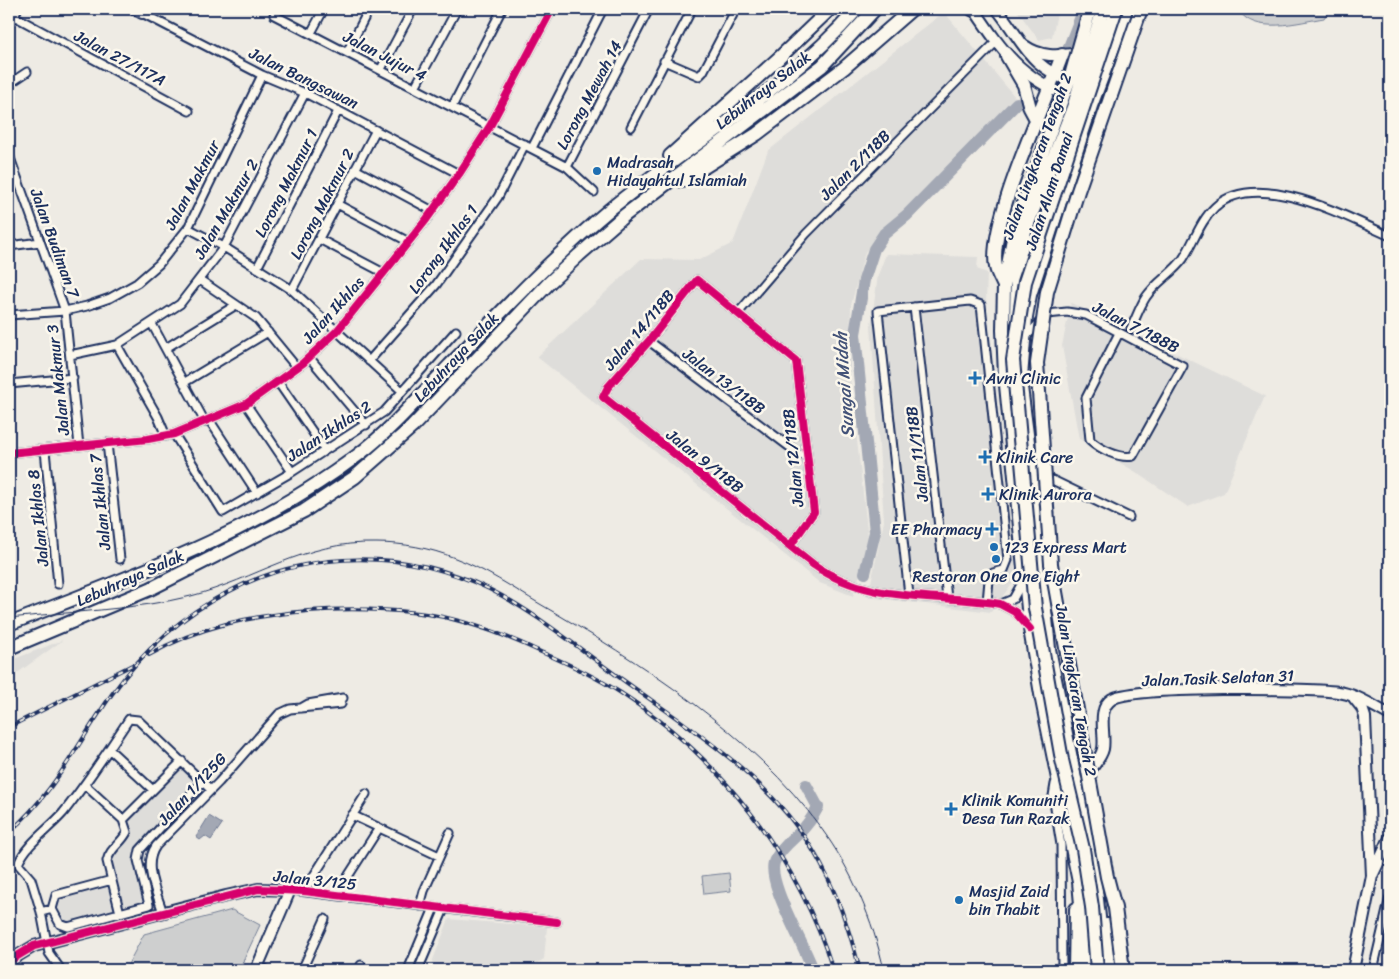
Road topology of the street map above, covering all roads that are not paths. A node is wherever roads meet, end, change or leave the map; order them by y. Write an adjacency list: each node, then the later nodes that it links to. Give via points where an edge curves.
1 (278, 9): 28 (street, Jalan Jujur 4, via 274,15)
2 (324, 9): 28 (street)
3 (369, 9): 31 (street)
4 (413, 9): 35 (street)
5 (456, 9): 40 (street)
6 (502, 9): 44 (street)
7 (552, 9): 49 (street, Jalan Ikhlas)
8 (603, 9): 52 (street, Lorong Ikhlas 1)
9 (649, 9): 54 (street, Lorong Mewah 14)
10 (692, 9): 34 (street)
11 (736, 9): 34 (street, via 699,76)
12 (830, 9): 59 (highway)
13 (857, 9): 59 (highway, Lebuhraya Salak, via 813,56 781,83)
14 (875, 9): 61 (highway, Lebuhraya Salak, via 822,66)
15 (905, 9): 27 (highway)
16 (912, 9): 27 (highway)
17 (973, 9): 29 (street)
18 (997, 9): 30 (street)
19 (1090, 9): 63 (highway, Jalan Lingkaran Tengah 2, bridge)
20 (1103, 9): 63 (highway, Jalan Lingkaran Tengah 2, bridge, via 1074,105)
21 (1111, 9): 32 (street, via 1102,40 1095,48)
22 (1116, 9): 176 (highway, bridge, via 1025,282 1013,360 1035,608 1062,760 1083,849)
23 (1129, 9): 43 (street, Jalan Alam Damai)
24 (1141, 9): 179 (highway, bridge, via 1078,190 1047,292 1037,362 1051,564)
25 (139, 10): 37 (street, Jalan Bangsawan)
26 (12, 14): 46 (street, Jalan 27/117A)
27 (893, 24): 61 (highway, via 844,68 757,134)
28 (311, 33): 31 (street, Jalan Jujur 4)
29 (996, 42): 33 (street); 79 (street, Jalan 2/118B, via 806,234)
30 (1020, 43): 32 (street, via 1034,53); 38 (street, via 1032,59)
31 (347, 52): 35 (street, Jalan Jujur 4)
32 (1062, 55): 38 (highway)
33 (1007, 56): 41 (street, via 1033,80); 48 (highway, via 1024,85)
34 (664, 61): 50 (street)
35 (381, 69): 40 (street, Jalan Jujur 4)
36 (27, 72): 39 (street)
37 (262, 75): 42 (street, Jalan Bangsawan); 62 (street, Jalan Makmur)
38 (1055, 76): 41 (highway); 43 (street)
39 (9, 84)
40 (415, 87): 44 (street, Jalan Jujur 4)
41 (1050, 89): 45 (street); 48 (highway)
42 (305, 93): 47 (street, Jalan Bangsawan); 69 (street, Jalan Makmur 2)
43 (1097, 94): 45 (street, Jalan Alam Damai)
44 (452, 106): 49 (street, Jalan Jujur 4)
45 (1092, 106): 75 (street, Jalan Alam Damai)
46 (189, 111)
47 (338, 111): 51 (street, Jalan Bangsawan); 70 (street, Lorong Makmur 1)
48 (1037, 121): 73 (highway, via 1007,198 999,229 996,266)
49 (490, 126): 52 (street, Lorong Mewah 14); 56 (street, Jalan Ikhlas)
50 (632, 127)
51 (376, 130): 55 (street, Lorong Makmur 2); 56 (street, Jalan Bangsawan)
52 (528, 146): 54 (street, Lorong Mewah 14); 94 (street, Lorong Ikhlas 1, via 498,197 436,285)
53 (9, 155): 66 (street, Jalan Budiman 7)
54 (567, 167): 57 (street, Lorong Mewah 14)
55 (355, 169): 58 (street, Lorong Makmur 2); 60 (street)
56 (459, 174): 60 (street, Jalan Ikhlas)
57 (594, 192)
58 (337, 204): 65 (street, Lorong Makmur 2); 67 (street)
59 (612, 208): 125 (highway, Lebuhraya Salak, via 539,272 401,416 360,454 309,490 248,525)
60 (433, 211): 67 (street, Jalan Ikhlas)
61 (624, 215): 127 (highway, Lebuhraya Salak, via 550,282 412,427 355,477 304,511 150,589)
62 (188, 228): 69 (street); 78 (street, Jalan Makmur, via 159,264 137,283 110,298)
63 (1020, 230): 73 (highway, Jalan Lingkaran Tengah 2); 100 (highway, Jalan Lingkaran Tengah 2, via 1015,298)
64 (1390, 236): 83 (street, via 1304,201 1275,194 1240,194 1214,208 1182,261 1146,296)
65 (319, 239): 71 (street); 74 (street, Lorong Makmur 2)
66 (40, 242): 68 (street); 78 (street, Jalan Budiman 7)
67 (409, 242): 71 (street, Jalan Ikhlas)
68 (9, 246)
69 (224, 247): 70 (street); 72 (street, Jalan Makmur 2)
70 (258, 268): 74 (street)
71 (384, 273): 84 (street, Jalan Ikhlas)
72 (200, 280): 76 (street); 82 (street, Jalan Makmur 2, via 180,304)
73 (1004, 286): 119 (highway, Jalan Lingkaran Tengah 2, via 1004,358)
74 (292, 290): 84 (street)
75 (1032, 293): 80 (street, via 1034,304); 88 (street, Jalan Alam Damai)
76 (236, 305): 86 (street, via 256,318); 91 (street)
77 (914, 307): 121 (street, via 878,311); 122 (street, Jalan 11/118B); 123 (street, via 970,301 981,305 1008,560 1004,570 993,573 989,580)
78 (65, 311): 81 (street, Jalan Makmur); 92 (street, Jalan Makmur 3)
79 (739, 312): 89 (street, Jalan 14/118B, via 697,280); 112 (street, Jalan 12/118B, via 796,361)
80 (1047, 314): 87 (street, Jalan 7/188B, via 1076,312); 88 (street)
81 (9, 315)
82 (152, 324): 90 (street, Jalan Makmur 2); 91 (street)
83 (1131, 328)
84 (337, 331): 93 (street, Jalan Ikhlas); 94 (street)
85 (456, 331): 101 (street, Jalan Ikhlas 2)
86 (268, 332): 95 (street); 97 (street)
87 (1119, 333): 87 (street, Jalan 7/188B, via 1086,398 1090,440 1125,458 1133,456 1183,366)
88 (1025, 339): 100 (street, Jalan Alam Damai)
89 (650, 341): 102 (street, Jalan 14/118B, via 608,387); 112 (street, Jalan 13/118B, via 738,411 799,454)
90 (117, 345): 92 (street, Jalan Makmur 2); 106 (street)
91 (166, 348): 97 (street)
92 (70, 355): 96 (street, Jalan Makmur 3)
93 (309, 357): 98 (street, Jalan Ikhlas); 105 (street)
94 (369, 361): 101 (street)
95 (293, 363)
96 (73, 378): 99 (street); 108 (street, Jalan Makmur 3)
97 (185, 382): 104 (street)
98 (278, 382): 103 (street, Jalan Ikhlas); 110 (street)
99 (9, 384)
100 (1021, 389): 114 (highway, Jalan Lingkaran Tengah 2)
101 (402, 391): 105 (street, Jalan Ikhlas 2, via 384,412)
102 (604, 397): 117 (street, Jalan 9/118B)
103 (246, 404): 104 (street, Jalan Ikhlas); 113 (street)
104 (208, 422): 106 (street, Jalan Ikhlas); 115 (street)
105 (366, 425): 110 (street, Jalan Ikhlas 2)
106 (170, 435): 107 (street, Jalan Ikhlas); 115 (street, Jalan Ikhlas 2, via 223,512)
107 (107, 443): 108 (street, Jalan Ikhlas); 118 (street, Jalan Ikhlas 7)
108 (79, 446): 109 (street, Jalan Ikhlas)
109 (45, 450): 111 (street, Jalan Ikhlas); 120 (street, Jalan Ikhlas 8)
110 (325, 450): 113 (street, Jalan Ikhlas 2)
111 (9, 452)
112 (807, 456): 117 (street, Jalan 12/118B, via 814,512)
113 (292, 472): 115 (street, Jalan Ikhlas 2)
114 (1032, 472): 116 (street, via 1047,476); 132 (highway, Jalan Lingkaran Tengah 2, via 1049,649)
115 (257, 493)
116 (1130, 517)
117 (790, 546): 121 (street, Jalan 9/118B, via 839,581 858,588)
118 (120, 559)
119 (1025, 575): 124 (street, via 1013,600); 126 (highway, Jalan Lingkaran Tengah 2)
120 (58, 584)
121 (909, 595): 122 (street, Jalan 9/118B)
122 (947, 598): 123 (street, Jalan 9/118B)
123 (987, 602): 124 (street, Jalan 9/118B)
124 (1000, 604): 126 (street, via 1015,612)
125 (9, 624)
126 (1030, 630): 135 (highway, Jalan Lingkaran Tengah 2)
127 (9, 648)
128 (1352, 696): 130 (street, Jalan Tasik Selatan 31); 134 (street, Jalan Tasik Selatan 31, via 1340,692 1296,690 1166,691 1121,696 1106,706 1102,718 1103,750); 148 (street, via 1365,717)
129 (340, 701): 139 (street, Jalan 1/125G, via 283,712)
130 (1390, 715)
131 (109, 749): 133 (street, via 129,718 138,720); 137 (street); 138 (street)
132 (1070, 751): 134 (street, via 1083,762); 141 (highway, Jalan Lingkaran Tengah 2)
133 (182, 761): 136 (street); 138 (street)
134 (1094, 764): 141 (street, Jalan Tasik Selatan 31, via 1085,782)
135 (1057, 776): 151 (highway, Jalan Lingkaran Tengah 2); 173 (street, via 1053,796 1060,845)
136 (202, 782): 139 (street); 161 (street, via 140,850 138,860 150,904)
137 (85, 785): 143 (street); 159 (street, via 61,815 23,852 18,864 32,879)
138 (152, 790): 143 (street)
139 (211, 790): 162 (street, Jalan 1/125G, via 151,852 150,873)
140 (366, 794): 142 (street)
141 (1082, 810): 160 (highway, Jalan Lingkaran Tengah 2)
142 (352, 815): 144 (street); 153 (street)
143 (123, 820): 149 (street, via 127,832 124,839 108,852 106,861)
144 (379, 828): 147 (street); 150 (street)
145 (450, 833): 147 (street)
146 (1390, 838): 148 (street)
147 (439, 856): 155 (street)
148 (1372, 876): 180 (street)
149 (112, 880): 157 (street, via 56,895); 161 (street)
150 (345, 881)
151 (1079, 882): 174 (highway); 175 (highway, Jalan Lingkaran Tengah 2)
152 (290, 890): 153 (street, Jalan 3/125); 162 (street, Jalan 3/125, via 258,889); 168 (street)
153 (304, 891): 155 (street, Jalan 3/125)
154 (1390, 897): 163 (street)
155 (420, 906): 156 (street, Jalan 3/125)
156 (434, 908): 158 (street, Jalan 3/125); 171 (street)
157 (52, 909): 159 (street); 161 (street, via 60,924 68,927)
158 (444, 909): 165 (street, Jalan 3/125); 172 (street)
159 (41, 912): 166 (street)
160 (1099, 912): 177 (highway, Jalan Lingkaran Tengah 2); 178 (highway, via 1110,933)
161 (120, 913)
162 (163, 913): 166 (street, Jalan 3/125)
163 (1388, 918): 181 (street)
164 (325, 919): 170 (street)
165 (557, 922)
166 (47, 944): 167 (street, Jalan 3/125, via 27,948); 169 (street, via 49,953)
167 (9, 961)
168 (260, 969)
169 (61, 970)
170 (302, 970)
171 (408, 970)
172 (418, 970)
173 (1062, 970)
174 (1075, 970)
175 (1087, 970)
176 (1097, 970)
177 (1105, 970)
178 (1116, 970)
179 (1124, 970)
180 (1352, 970)
181 (1373, 970)

